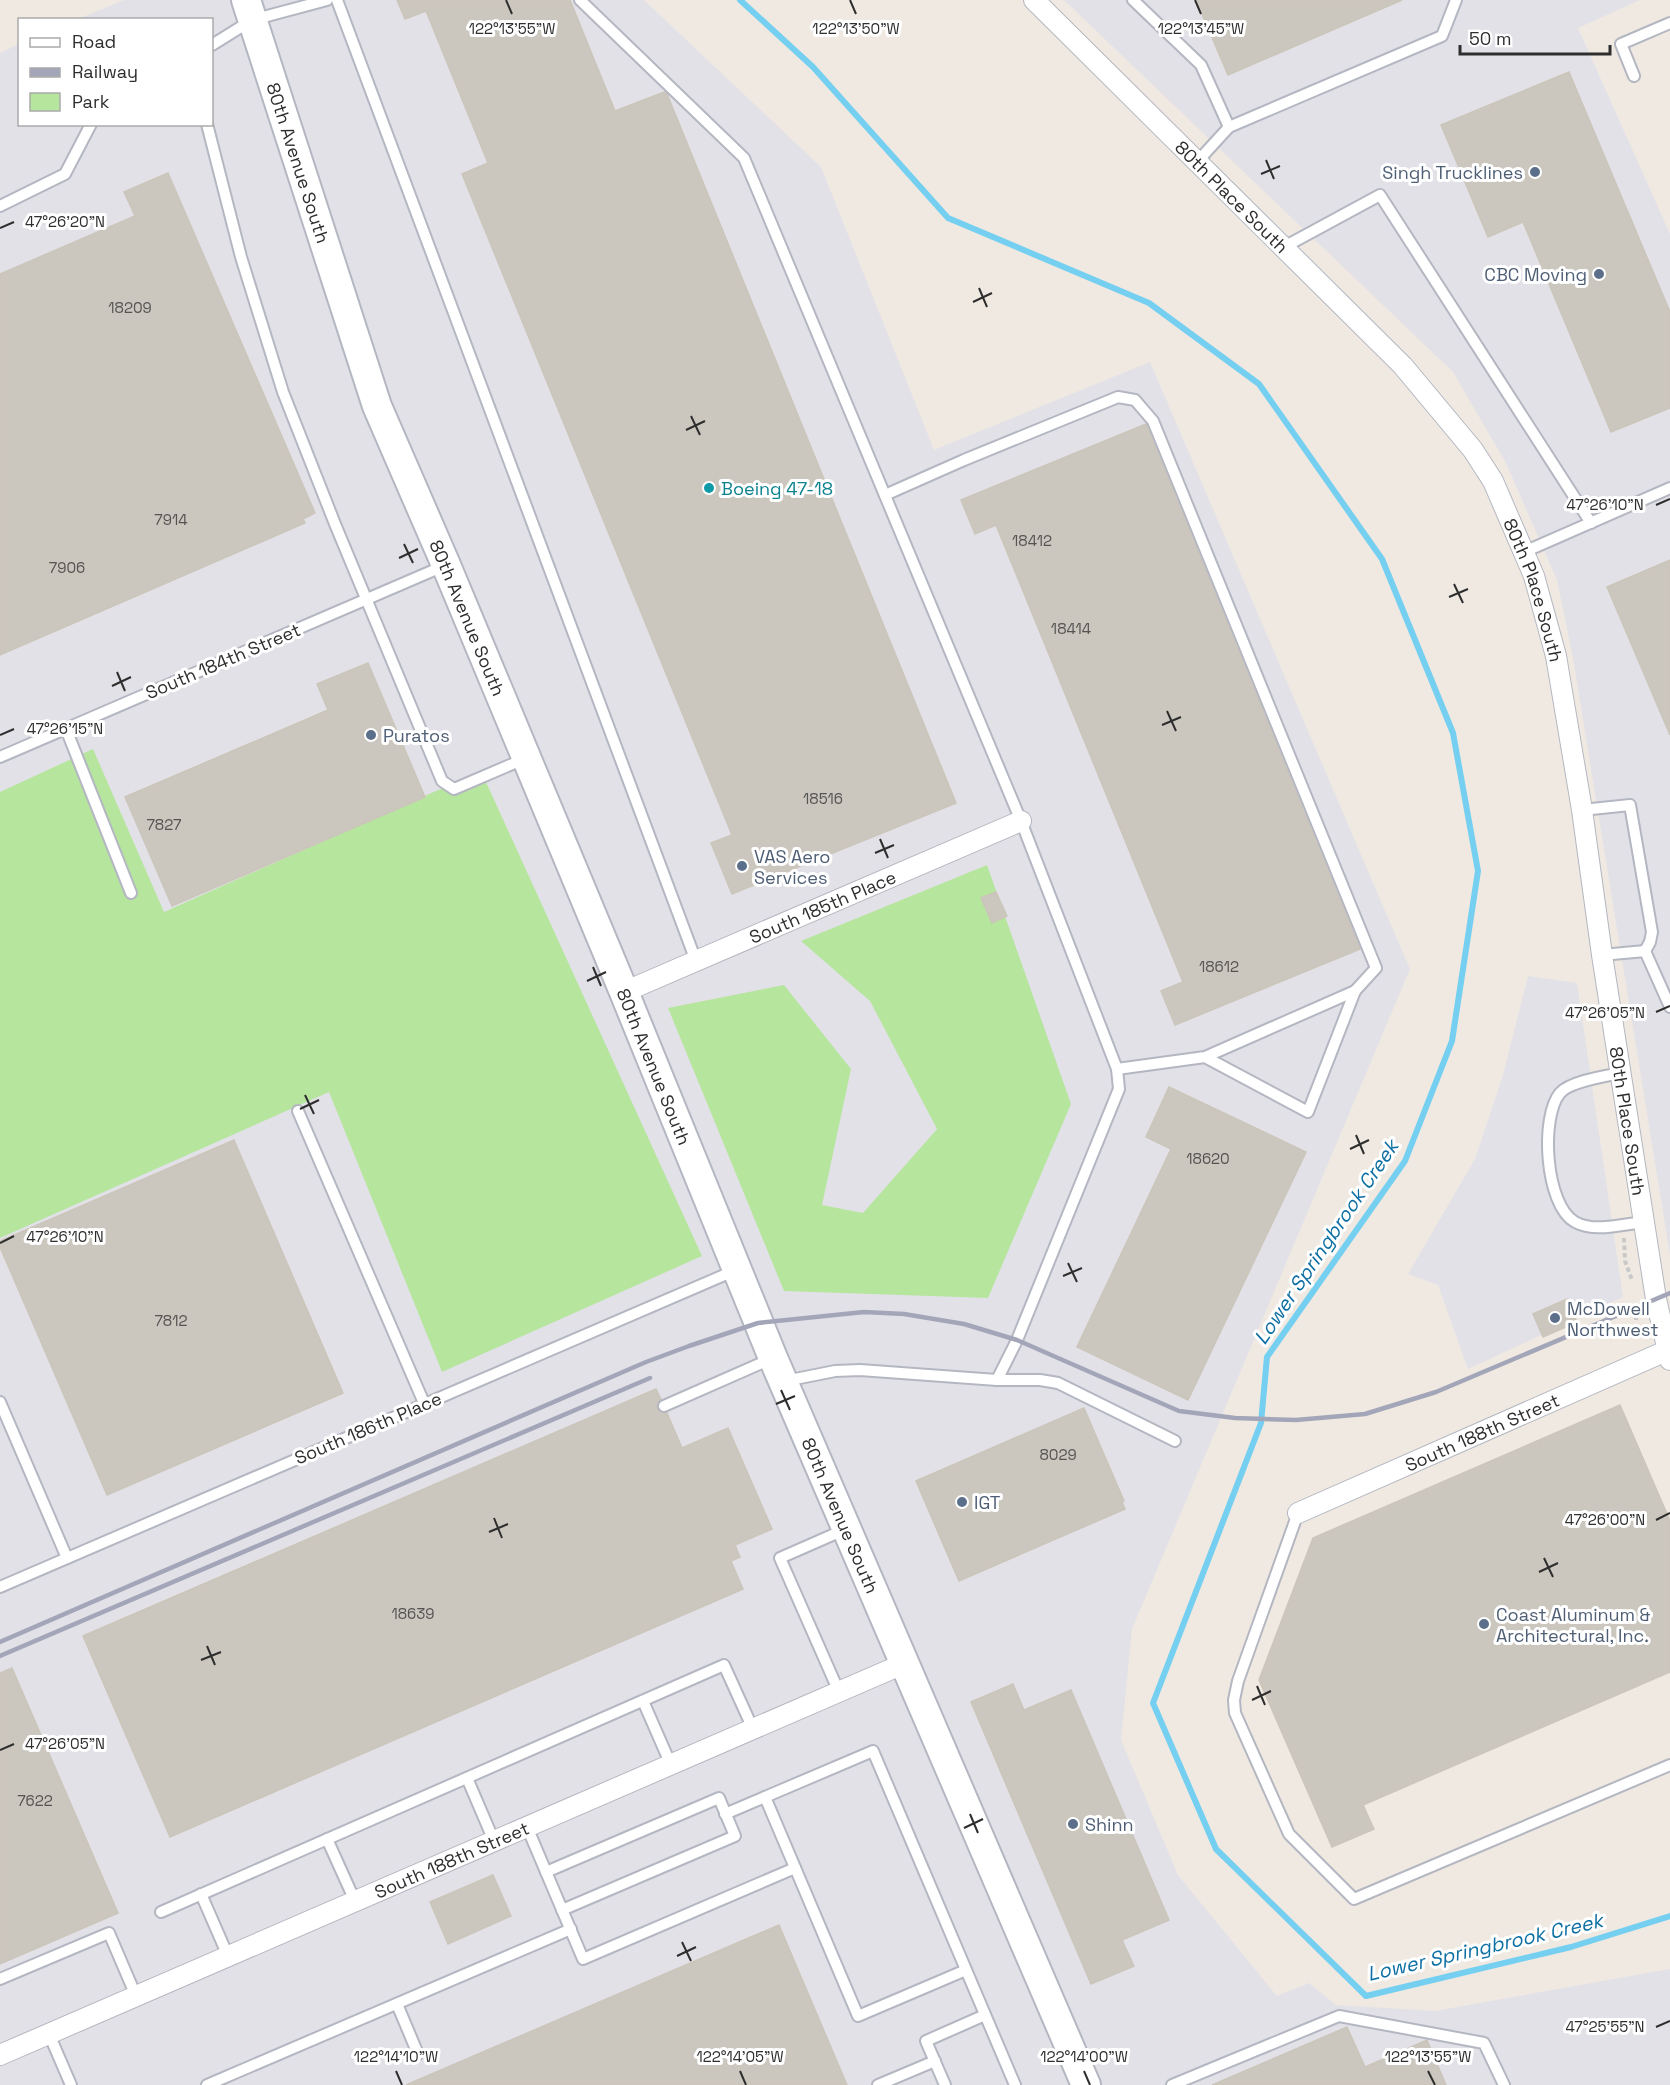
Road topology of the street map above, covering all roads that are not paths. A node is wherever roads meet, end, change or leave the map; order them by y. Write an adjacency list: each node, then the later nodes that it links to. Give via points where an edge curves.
1 (327, 0): 7 (lane)
2 (337, 0): 31 (lane)
3 (580, 0): 18 (lane, via 744,158)
4 (1034, 0): 14 (street, 80th Place South)
5 (1456, 0): 13 (lane, via 1442,36)
6 (1137, 1): 13 (lane, via 1201,65)
7 (249, 10): 9 (lane); 21 (street, 80th Avenue South, via 377,406)
8 (1670, 23): 10 (lane, via 1621,44)
9 (213, 44)
10 (1634, 76)
11 (90, 126): 15 (lane, via 66,174)
12 (208, 126): 22 (lane, via 241,257 283,392)
13 (1228, 127): 14 (lane)
14 (1197, 162): 16 (street, 80th Place South)
15 (0, 206)
16 (1284, 247): 19 (lane, via 1380,195); 20 (street, 80th Place South, via 1403,366 1455,427 1493,481)
17 (1670, 488): 19 (lane)
18 (885, 495): 27 (lane); 32 (lane, via 1118,397 1135,400 1153,421 1376,968)
19 (1592, 523): 20 (lane)
20 (1524, 552): 26 (street, 80th Place South, via 1556,656)
21 (446, 565): 22 (lane, South 184th Street); 25 (street, 80th Avenue South)
22 (367, 599): 23 (lane, South 184th Street); 25 (lane, via 442,781 454,789)
23 (66, 729): 24 (lane, South 184th Street); 28 (lane)
24 (0, 757)
25 (527, 758): 33 (street, 80th Avenue South)
26 (1582, 810): 29 (lane, via 1629,805 1652,932); 30 (street, 80th Place South)
27 (1021, 821): 31 (street, South 185th Place); 36 (lane)
28 (131, 893)
29 (1645, 951): 30 (lane); 34 (lane)
30 (1602, 955): 37 (street, 80th Place South)
31 (696, 961): 33 (street, South 185th Place)
32 (1355, 991): 35 (lane); 35 (lane, via 1308,1112)
33 (624, 992): 40 (street, 80th Avenue South)
34 (1670, 1007)
35 (1205, 1057): 36 (lane)
36 (1117, 1069): 43 (lane, via 1119,1089)
37 (1621, 1073): 39 (street, 80th Place South); 39 (lane, via 1589,1079 1561,1091 1551,1110 1548,1136 1552,1183 1574,1222 1607,1227)
38 (298, 1111): 45 (lane)
39 (1644, 1222): 41 (street, 80th Place South)
40 (736, 1270): 42 (street, 80th Avenue South); 45 (lane, South 186th Place)
41 (1668, 1346): 48 (street, South 188th Street)
42 (777, 1370): 43 (lane, via 860,1370); 46 (lane); 49 (street, 80th Avenue South)
43 (997, 1380): 47 (lane, via 1058,1383)
44 (0, 1402): 50 (lane)
45 (424, 1403): 50 (lane, South 186th Place)
46 (664, 1406)
47 (1175, 1441)
48 (1298, 1513): 57 (lane, via 1238,1681 1235,1713 1289,1834 1354,1899)
49 (846, 1529): 52 (street, 80th Avenue South); 53 (lane, via 780,1558)
50 (67, 1558): 51 (lane, South 186th Place)
51 (0, 1587)
52 (903, 1664): 53 (street, South 188th Street); 86 (street, 80th Avenue South)
53 (839, 1692): 55 (street, South 188th Street)
54 (643, 1701): 55 (lane, via 724,1665); 56 (lane); 58 (lane)
55 (753, 1729): 56 (street, South 188th Street)
56 (671, 1765): 61 (street, South 188th Street)
57 (1670, 1765)
58 (467, 1778): 62 (lane); 63 (lane)
59 (765, 1797): 60 (lane); 64 (lane); 72 (lane, via 873,1751)
60 (725, 1814): 65 (lane, via 718,1798); 68 (lane, via 735,1836)
61 (527, 1827): 63 (street, South 188th Street); 65 (lane)
62 (327, 1839): 66 (lane); 67 (lane)
63 (494, 1841): 67 (street, South 188th Street)
64 (795, 1868): 70 (lane, via 583,1959); 72 (lane, via 858,2016)
65 (546, 1872): 68 (lane)
66 (201, 1894): 69 (lane); 71 (lane)
67 (355, 1901): 71 (street, South 188th Street)
68 (562, 1910): 70 (lane)
69 (161, 1912)
70 (571, 1929): 75 (lane)
71 (228, 1956): 74 (street, South 188th Street)
72 (966, 1970): 76 (lane)
73 (0, 1979): 74 (lane, via 109,1933)
74 (136, 1996): 77 (street, South 188th Street)
75 (397, 2004): 78 (lane); 82 (lane)
76 (985, 2015): 80 (lane, via 926,2041); 85 (lane)
77 (49, 2034): 79 (street, South 188th Street); 81 (lane)
78 (418, 2054)
79 (0, 2055)
80 (935, 2061): 83 (lane); 84 (lane)
81 (71, 2085)
82 (207, 2085)
83 (878, 2085)
84 (945, 2085)
85 (1015, 2085)
86 (1086, 2085)
87 (1172, 2085): 88 (lane, via 1339,2016 1484,2043)
88 (1504, 2085)

